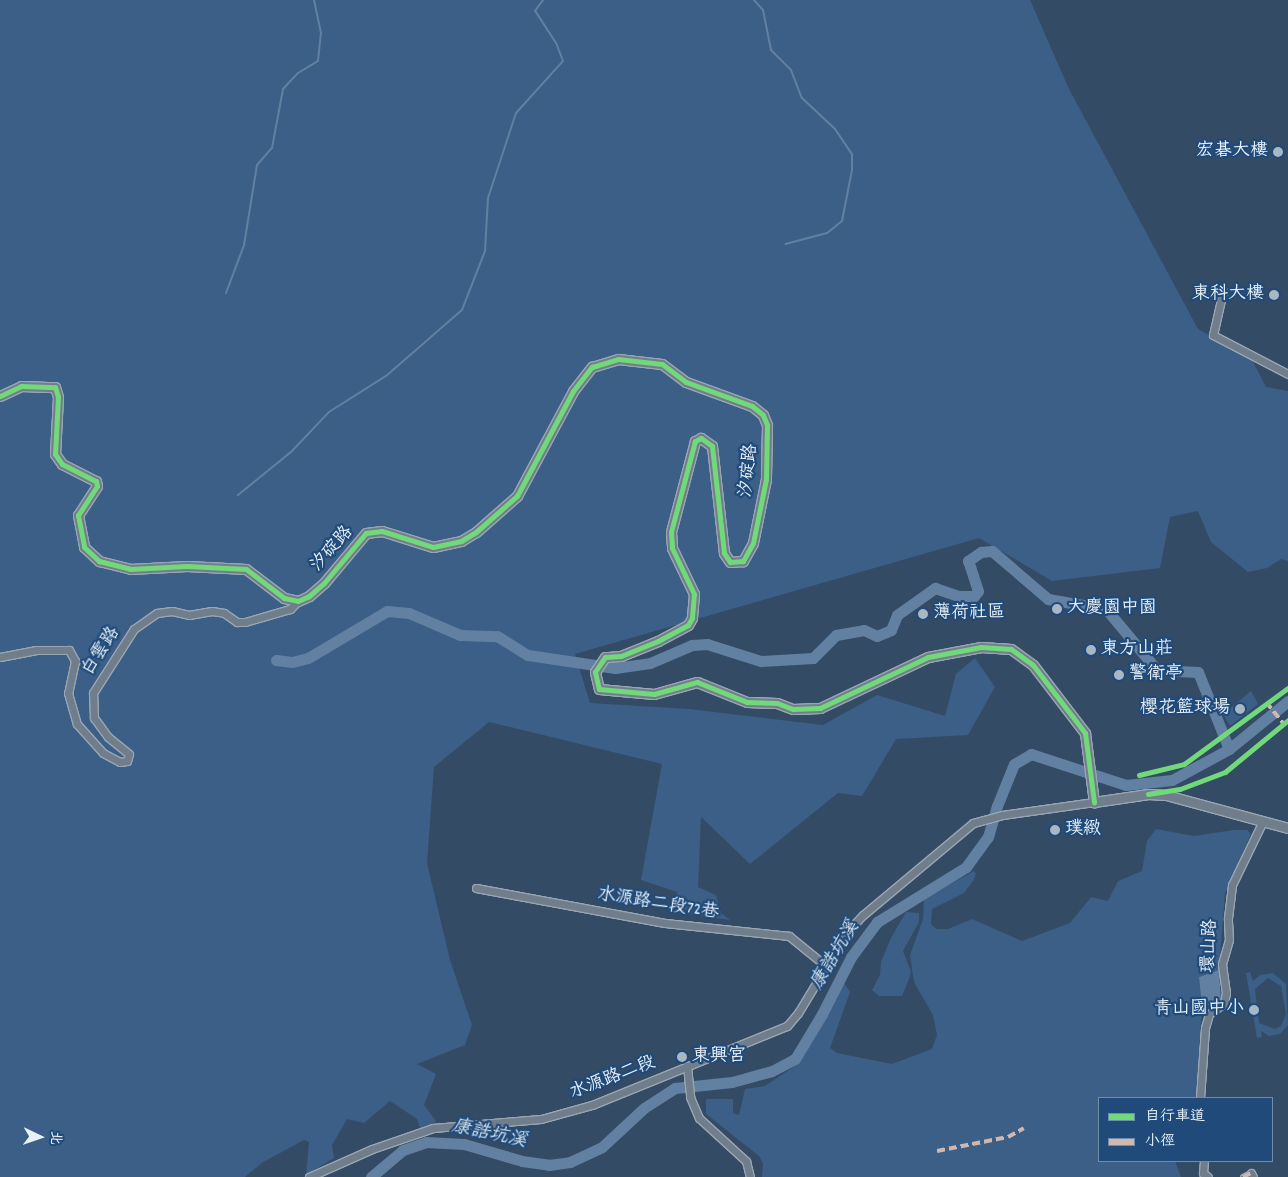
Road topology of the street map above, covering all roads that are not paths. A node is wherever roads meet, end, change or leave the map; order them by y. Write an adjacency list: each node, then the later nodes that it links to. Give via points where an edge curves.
1 (1223, 291): 2 (street, via 1213,336)
2 (1288, 374)
3 (0, 396): 4 (street, via 21,386 55,387 58,407 54,454 62,464 96,481 97,486 78,514 84,547 99,562 130,569 187,566 246,569 284,598)
4 (298, 600): 5 (street, 白雲路, via 290,609 245,622 237,622 224,613 212,611 189,615 172,611 157,613 134,629 93,693 94,718 108,737 129,754 127,761 120,762 103,753 77,724 68,693 75,662 69,650 36,650); 6 (street, 汐碇路, via 309,596 324,583 366,533 382,531 433,547 461,542 516,496 573,391 592,367 618,359 662,364 686,382 752,406 763,415 767,425 766,478 753,543 743,561 730,562 724,553 712,446 701,438 695,441 671,532 672,548 694,594 692,618 688,625 658,641 621,656 605,656 595,672 599,689 654,694 697,682 747,702 778,703 793,709 820,708 928,657 981,647 1011,650 1033,665 1085,734)
5 (0, 657)
6 (1094, 802): 7 (street, via 1148,794 1166,796); 10 (street, 水源路二段, via 1002,815 973,823 863,915 847,932)
7 (1262, 823): 8 (street); 12 (street, 環山路, via 1232,885 1229,940 1222,964 1226,993 1224,1003 1209,1014 1204,1028)
8 (1288, 828)
9 (476, 888): 10 (street, 水源路二段72巷, via 665,923 789,936)
10 (826, 966): 11 (street, 水源路二段, via 787,1026)
11 (688, 1069): 15 (street, 水源路二段, via 548,1118 433,1128 372,1149); 16 (street, via 690,1097 699,1118 746,1161)
12 (1200, 1097)
13 (1204, 1162): 17 (street, via 1203,1173)
14 (1252, 1175): 18 (street)
15 (309, 1177)
16 (750, 1177)
17 (1208, 1177)
18 (1243, 1177)

